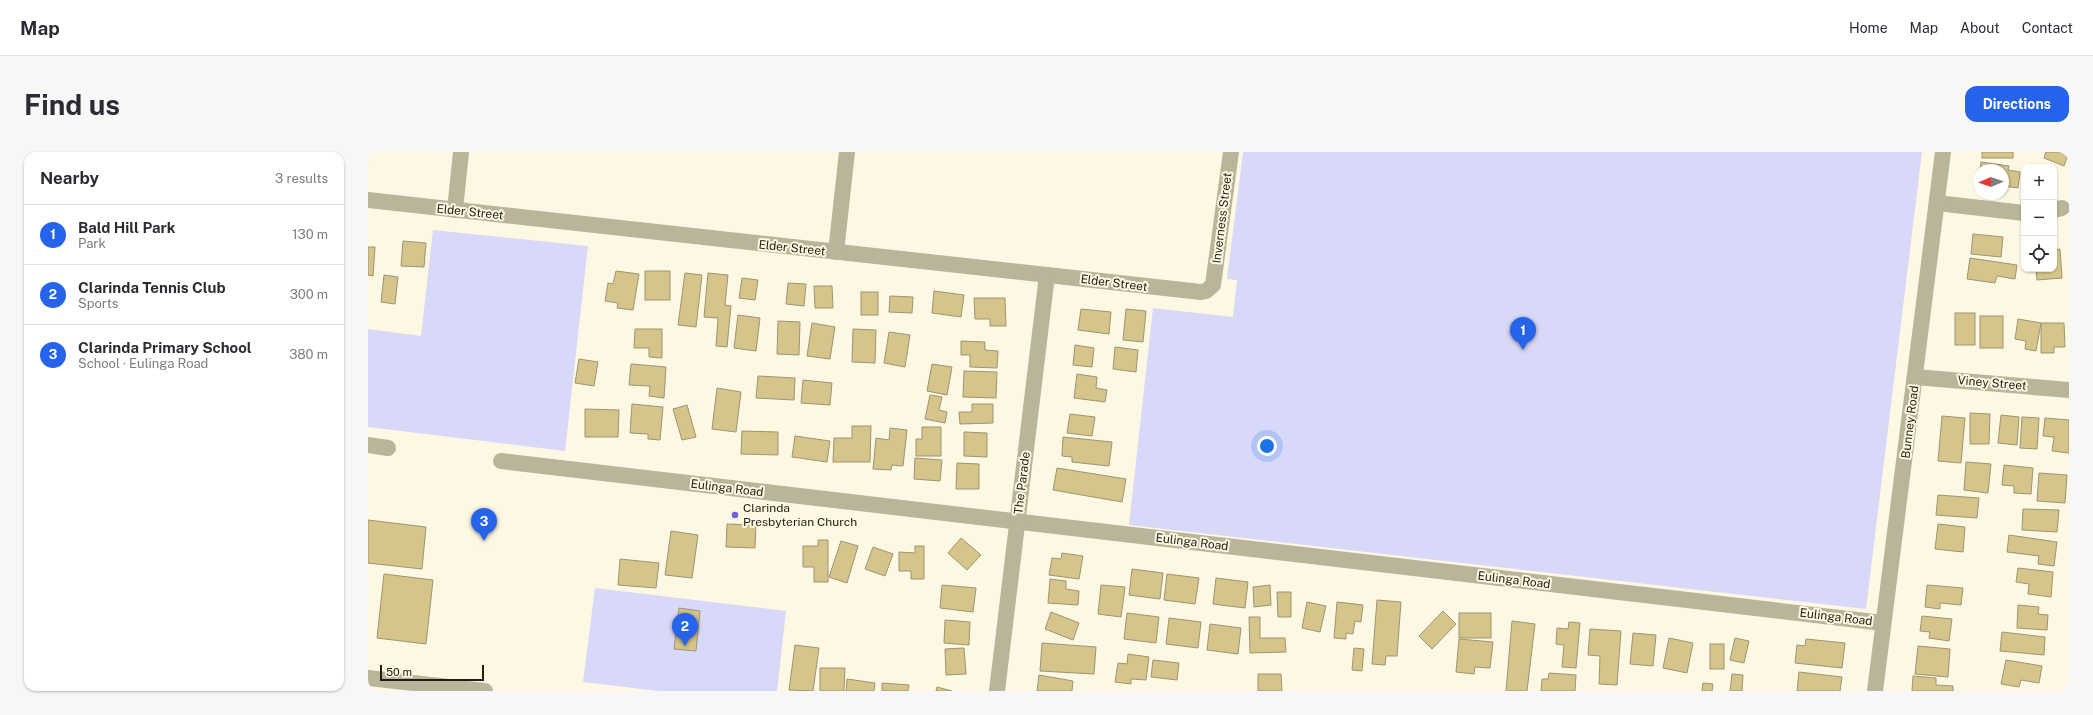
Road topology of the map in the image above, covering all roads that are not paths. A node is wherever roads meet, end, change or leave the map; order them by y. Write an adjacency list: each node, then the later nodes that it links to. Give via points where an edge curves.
1 (461, 152): 7 (street)
2 (847, 152): 9 (street)
3 (1231, 152): 11 (street, Inverness Street)
4 (1943, 152): 6 (street, Bunney Road)
5 (368, 200): 7 (street, Elder Street)
6 (1937, 203): 8 (street); 12 (street, Bunney Road)
7 (455, 210): 9 (street, Elder Street)
8 (2021, 213)
9 (836, 252): 10 (street, Elder Street)
10 (1046, 275): 11 (street, Elder Street, via 1194,292 1206,291); 17 (street, The Parade)
11 (1213, 285)
12 (1916, 377): 13 (street, Viney Street); 18 (street, Bunney Road)
13 (2069, 390)
14 (368, 445): 15 (street)
15 (388, 448)
16 (501, 461): 17 (street, Eulinga Road)
17 (1017, 522): 18 (street, Eulinga Road); 21 (street, The Parade)
18 (1883, 622): 22 (street, Bunney Road)
19 (368, 678): 20 (street)
20 (485, 691)
21 (997, 691)
22 (1874, 691)

